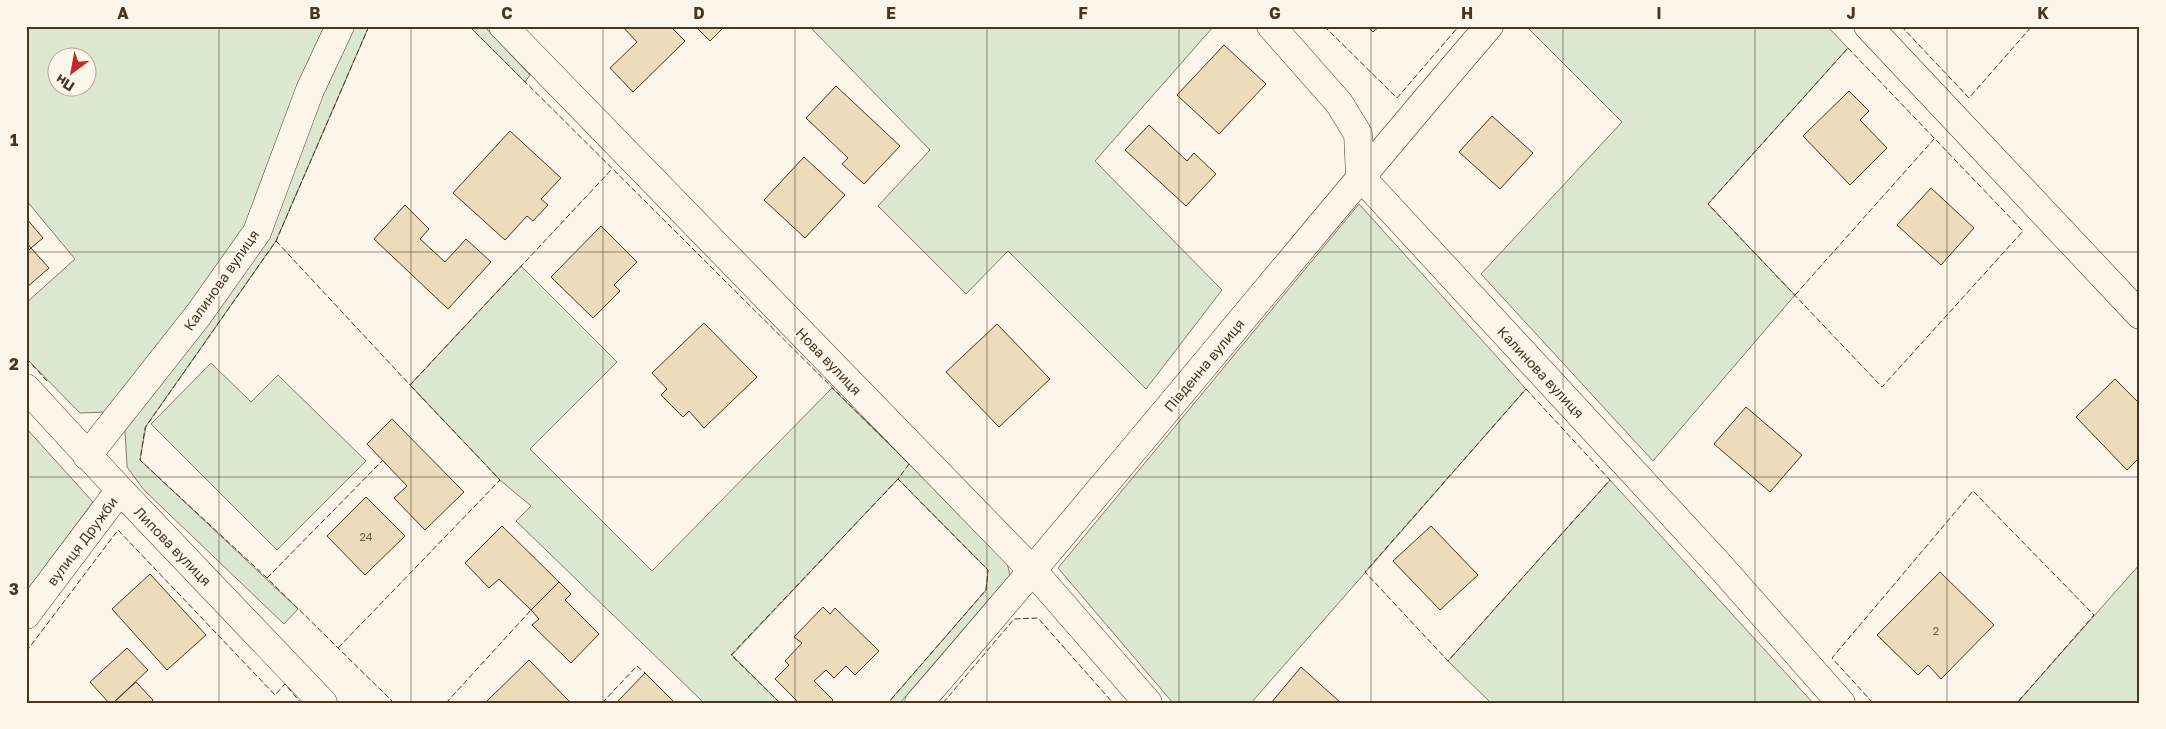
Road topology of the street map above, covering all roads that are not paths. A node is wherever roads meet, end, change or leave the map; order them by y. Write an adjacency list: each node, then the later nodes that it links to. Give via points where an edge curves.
1 (340, 26): 9 (street, Калинова вулиця, via 310,90 257,232 199,314)
2 (502, 26): 11 (street, Нова вулиця)
3 (1272, 26): 6 (street, via 1339,103 1358,134)
4 (1489, 26): 6 (street, Південна вулиця)
5 (1868, 26): 7 (street)
6 (1360, 176): 11 (street, Південна вулиця); 16 (street, Калинова вулиця, via 1720,566)
7 (2140, 315)
8 (26, 388): 9 (street, Липова вулиця)
9 (87, 456): 10 (street, Липова вулиця)
10 (120, 490): 12 (street, вулиця Дружби); 13 (street, Липова вулиця)
11 (1033, 571): 14 (street, Південна вулиця); 15 (street, Нова вулиця)
12 (26, 615)
13 (323, 703)
14 (919, 703)
15 (1148, 703)
16 (1841, 703)

